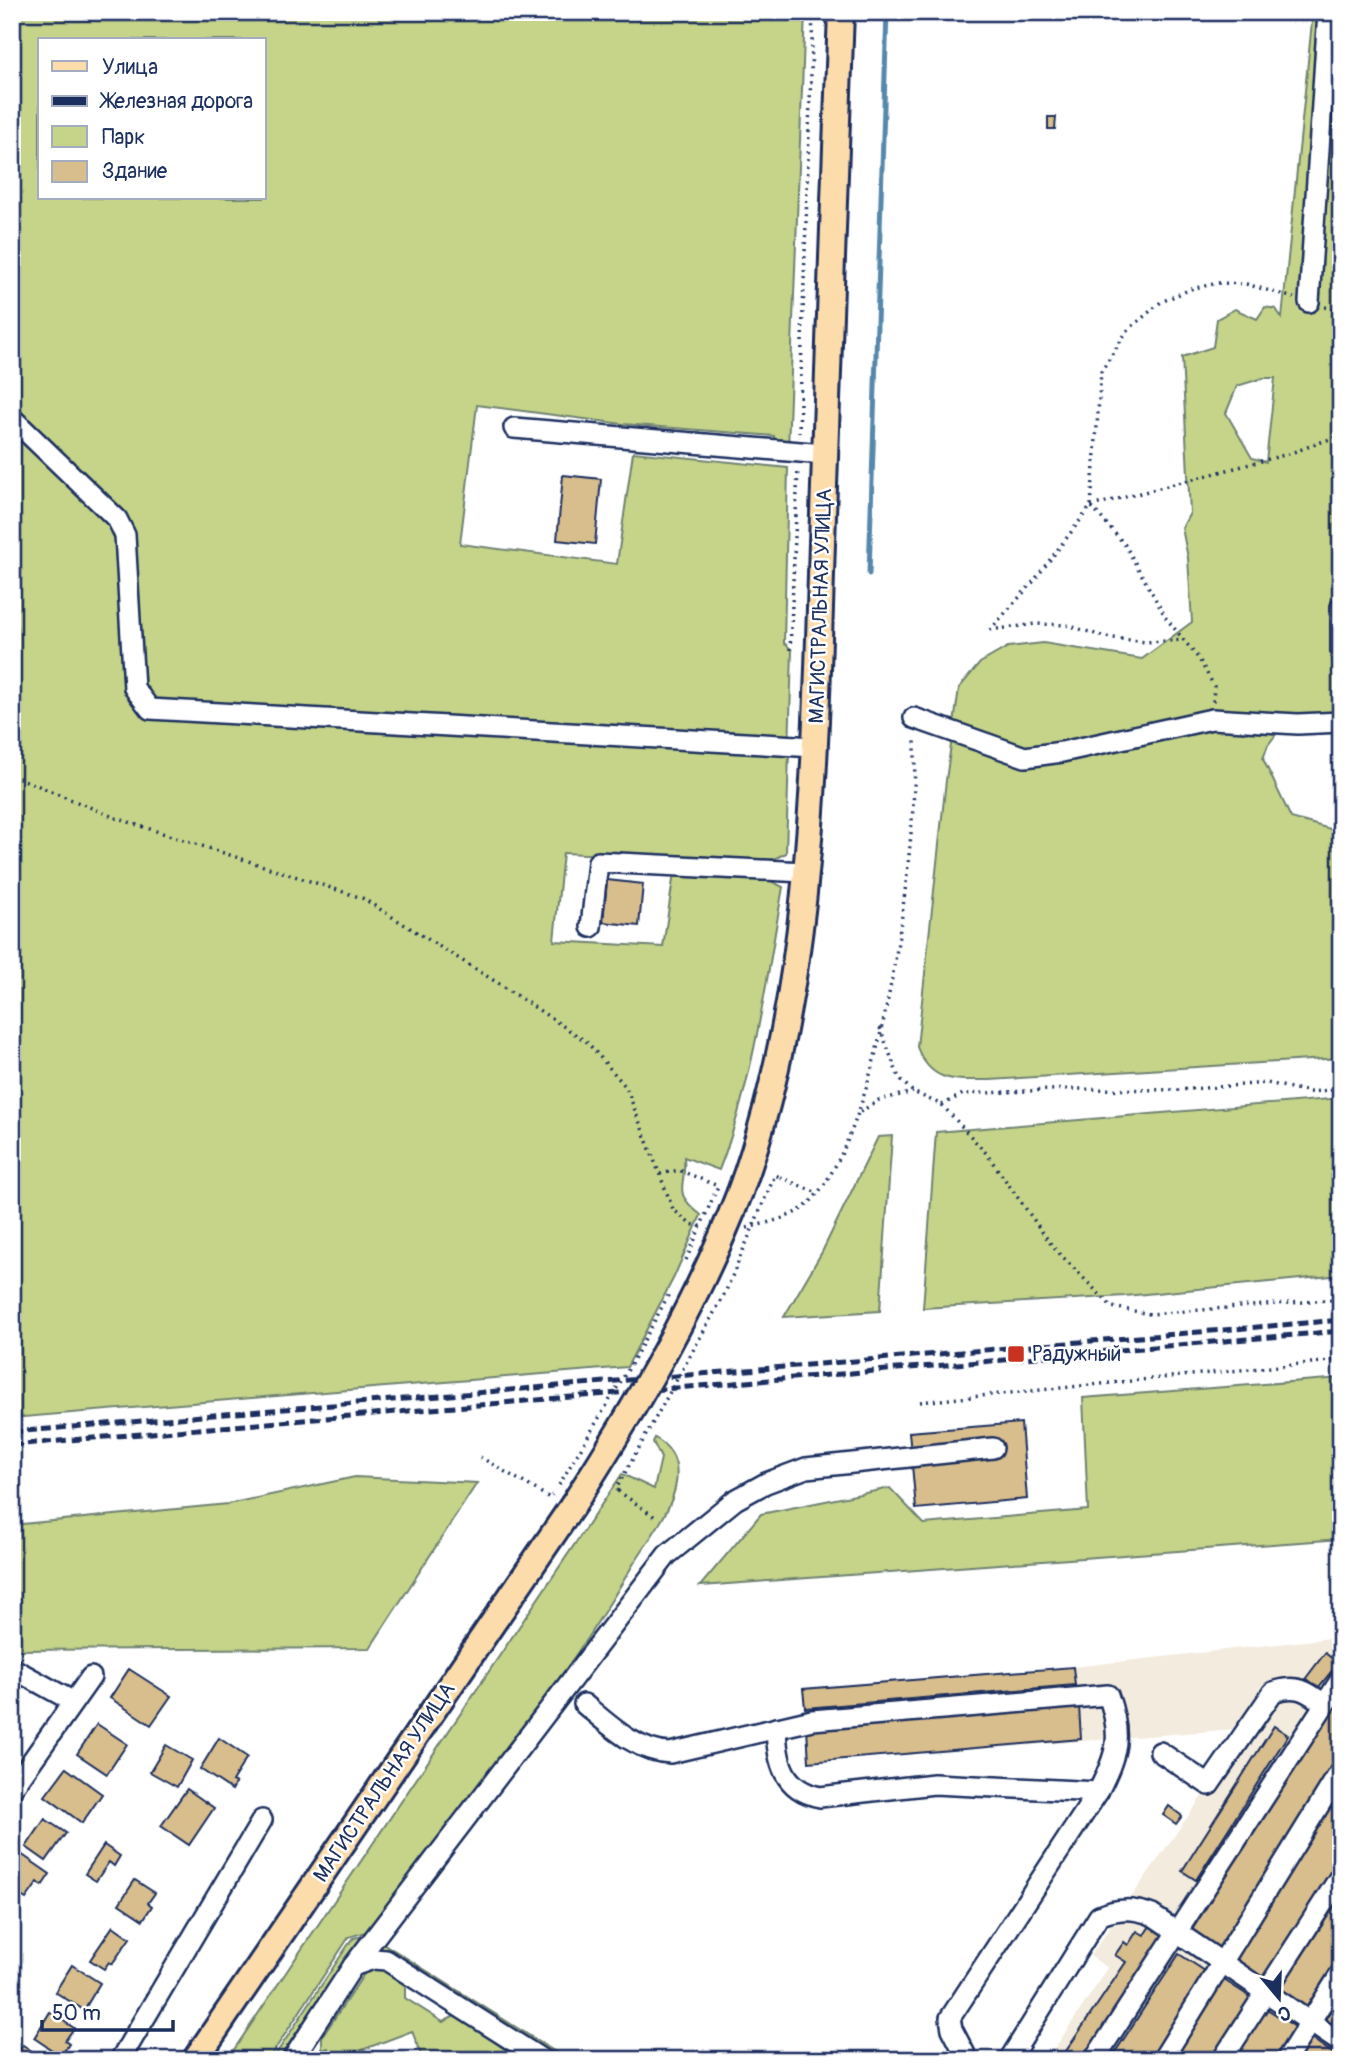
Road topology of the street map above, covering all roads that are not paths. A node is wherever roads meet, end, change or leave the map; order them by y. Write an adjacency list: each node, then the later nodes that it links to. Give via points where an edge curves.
1 (841, 12): 6 (main road, МАГИСТРАЛЬНАЯ УЛИЦА)
2 (1332, 17): 3 (street)
3 (1309, 302)
4 (12, 418): 11 (street, via 117,519 125,536 134,688 150,709)
5 (514, 428): 6 (street)
6 (824, 454): 11 (main road, МАГИСТРАЛЬНАЯ УЛИЦА)
7 (1341, 607): 8 (street)
8 (1341, 652)
9 (914, 718): 10 (street, via 1025,757 1212,719)
10 (1341, 722)
11 (816, 747): 12 (main road, МАГИСТРАЛЬНАЯ УЛИЦА)
12 (805, 872): 13 (street, via 598,862); 37 (main road, МАГИСТРАЛЬНАЯ УЛИЦА, bridge, via 784,1028 768,1107 721,1241 650,1380 559,1499)
13 (591, 927)
14 (993, 1448): 30 (street, via 806,1468 758,1487 694,1530 667,1555)
15 (12, 1668): 18 (street)
16 (92, 1677): 18 (street)
17 (1341, 1679): 20 (street)
18 (72, 1700): 24 (street)
19 (584, 1704): 21 (street, via 652,1753 670,1754)
20 (1324, 1704): 22 (street, via 1294,1687 1273,1692 1209,1786); 28 (street)
21 (776, 1728): 25 (street, via 782,1770 802,1794 811,1796 934,1784); 25 (street, via 812,1720 1108,1695 1117,1753)
22 (1160, 1752)
23 (1341, 1770): 29 (street)
24 (12, 1789)
25 (1098, 1791): 40 (street, via 950,2018)
26 (262, 1820): 36 (street)
27 (1341, 1875): 32 (street)
28 (1177, 1930): 29 (street); 41 (street, via 1137,1909 1115,1909 1099,1916); 42 (street)
29 (1223, 1962): 32 (street); 43 (street)
30 (358, 1964): 35 (street); 39 (street, via 386,1960)
31 (1341, 1973): 33 (street)
32 (1266, 1991): 33 (street); 44 (street)
33 (1310, 2022): 34 (street); 45 (street)
34 (1341, 2043)
35 (313, 2051): 38 (street)
36 (120, 2060)
37 (195, 2060)
38 (292, 2060)
39 (542, 2060)
40 (968, 2060)
41 (1009, 2060)
42 (1094, 2060)
43 (1162, 2060)
44 (1222, 2060)
45 (1286, 2060)

